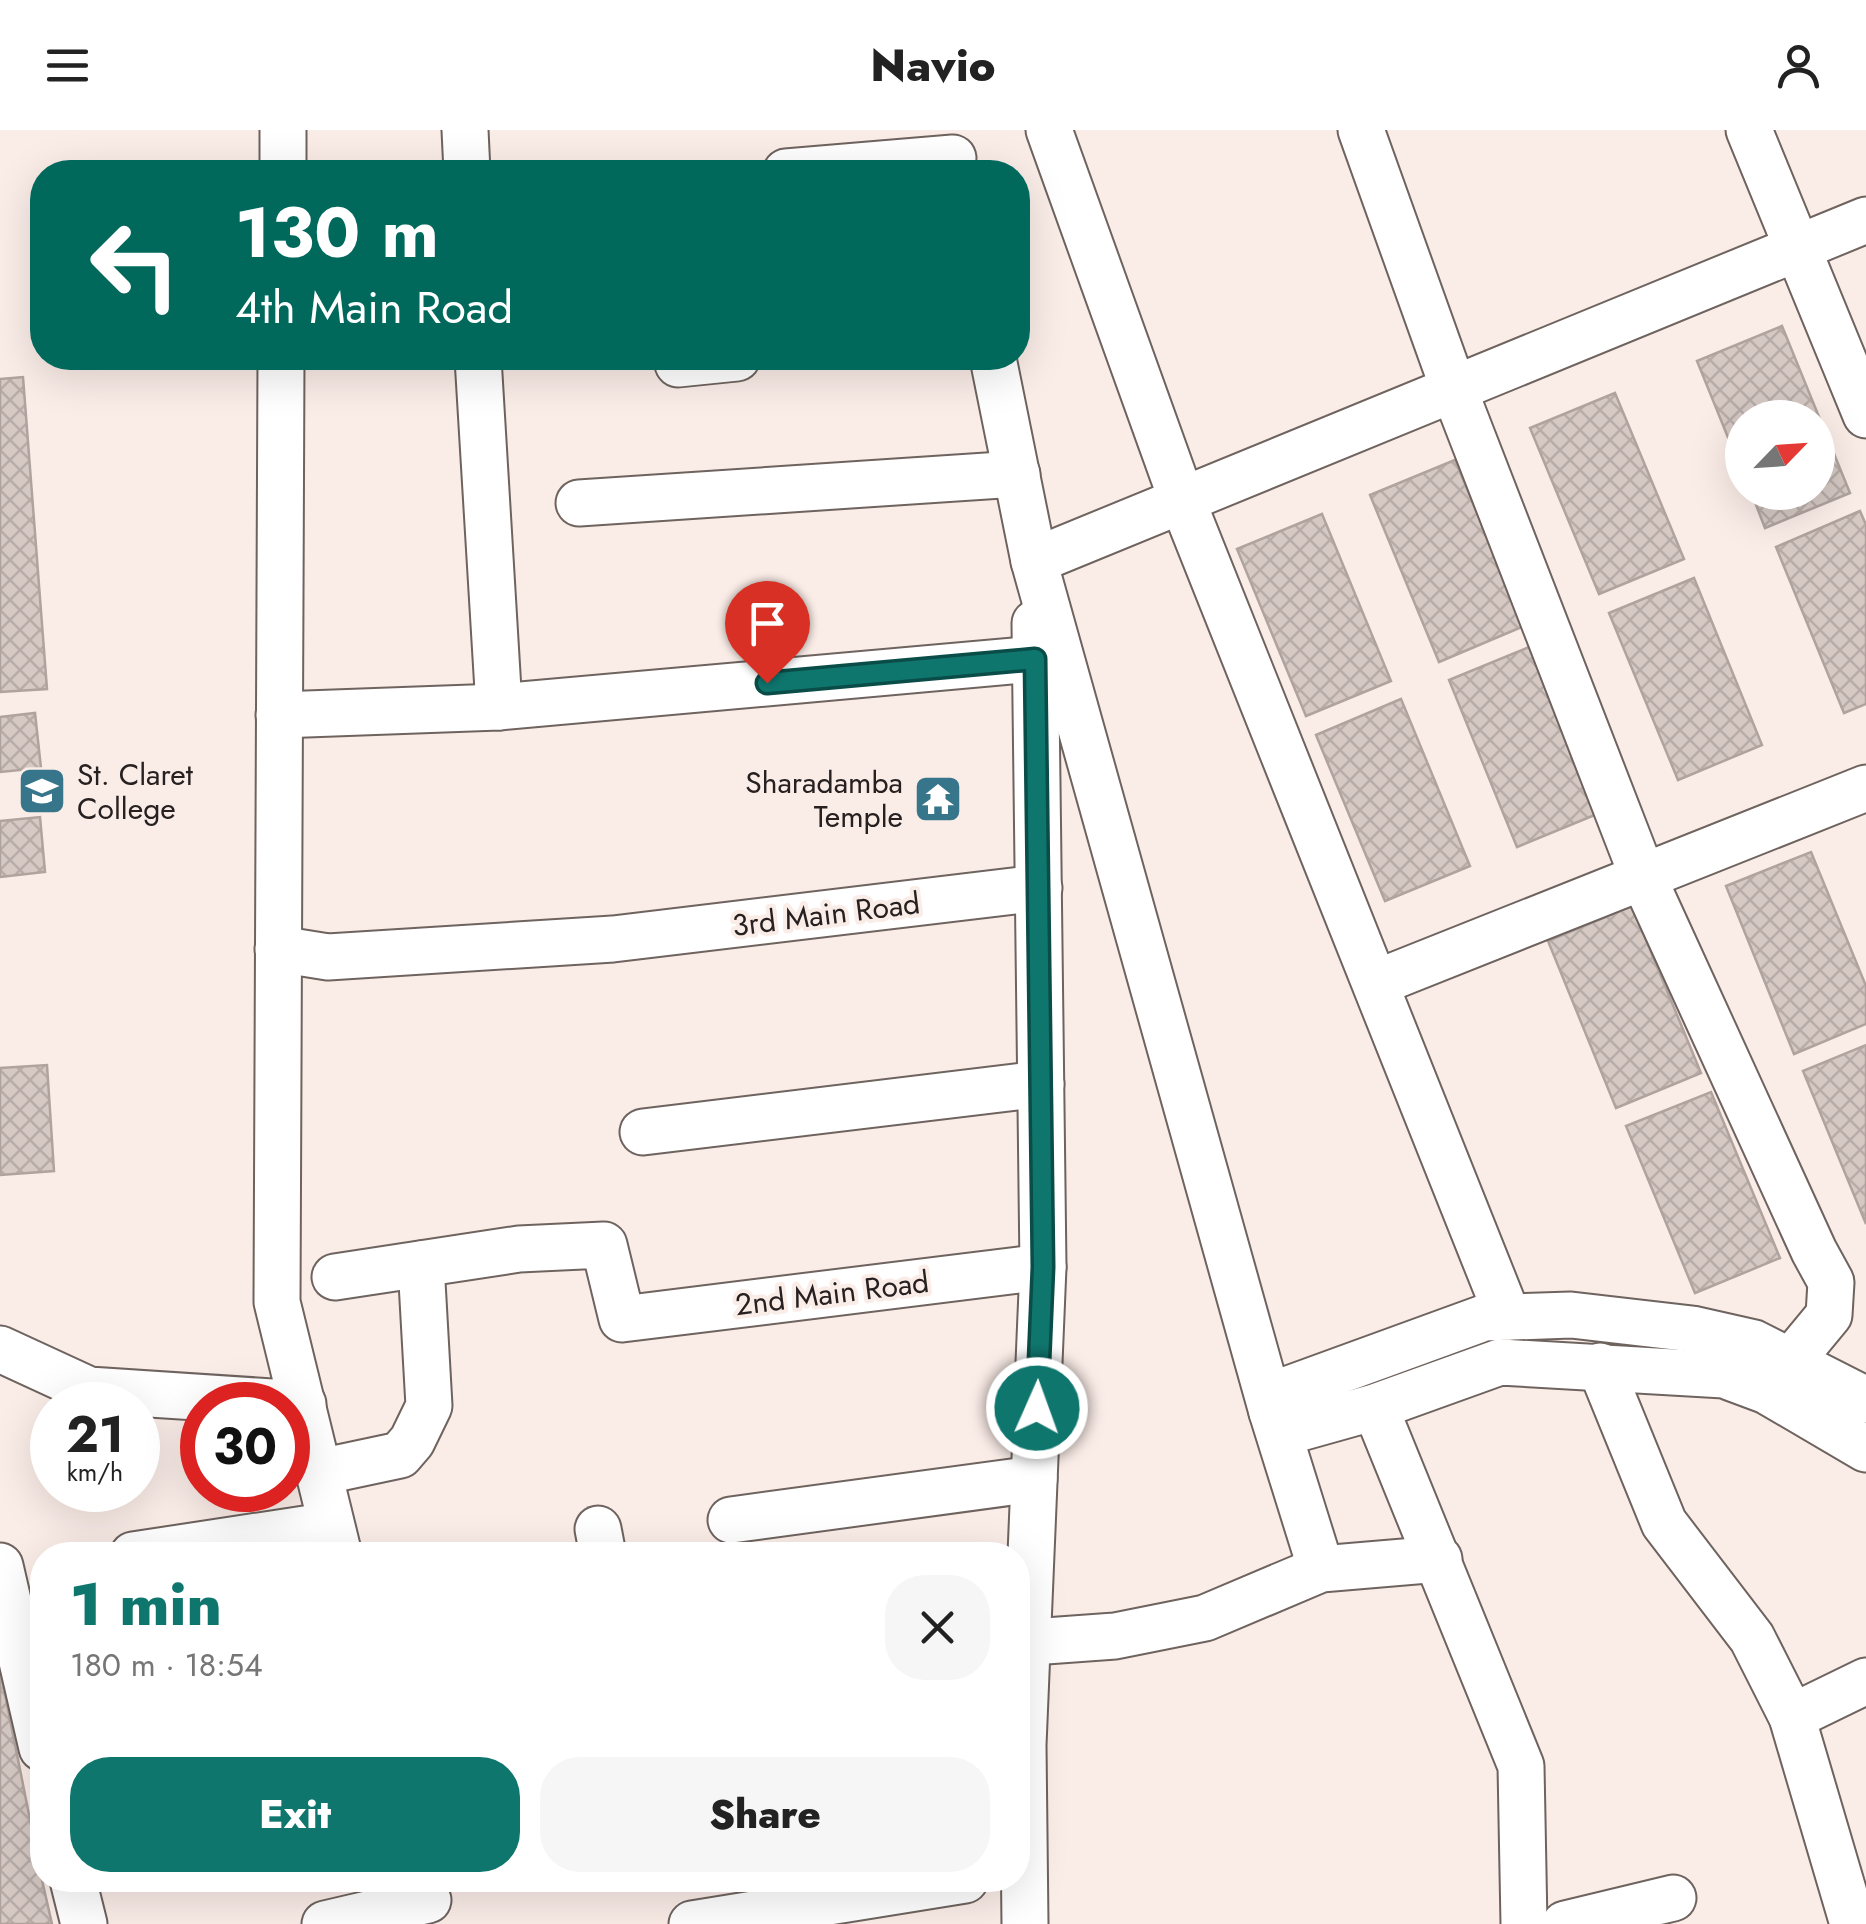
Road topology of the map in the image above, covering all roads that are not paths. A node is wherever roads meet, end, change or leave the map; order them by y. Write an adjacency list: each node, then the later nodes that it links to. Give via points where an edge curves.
1 (283, 130): 7 (street)
2 (465, 130): 8 (street)
3 (1049, 130): 18 (street)
4 (1361, 130): 15 (street)
5 (1749, 130): 11 (street)
6 (952, 154): 9 (street)
7 (283, 160)
8 (466, 160)
9 (897, 160)
10 (1866, 220): 11 (street)
11 (1798, 248): 15 (street); 16 (street)
12 (282, 370): 23 (street)
13 (479, 370): 22 (street)
14 (995, 370): 17 (street)
15 (1453, 388): 18 (street); 25 (street)
16 (1866, 415)
17 (1017, 474): 19 (street); 20 (street)
18 (1182, 500): 20 (street); 28 (street)
19 (578, 503)
20 (1034, 561): 21 (street); 42 (street)
21 (1035, 659): 22 (street); 26 (street)
22 (499, 707): 23 (street)
23 (279, 715): 27 (street)
24 (1866, 788): 25 (street)
25 (1643, 877): 28 (street); 36 (street, via 1831,1282 1829,1315)
26 (1038, 888): 27 (street, 3rd Main Road, via 613,939 328,957); 29 (street)
27 (278, 949): 38 (street, via 277,1302)
28 (1376, 983): 34 (street)
29 (1041, 1084): 30 (street); 32 (street)
30 (643, 1132)
31 (421, 1264): 32 (street, 2nd Main Road, via 604,1245 622,1319); 33 (street); 45 (street, via 429,1406 421,1424 400,1455)
32 (1043, 1267): 46 (street)
33 (335, 1277)
34 (1508, 1317): 36 (street, via 1571,1314 1692,1329 1754,1343); 42 (street, via 1484,1318 1289,1389)
35 (0, 1349): 39 (street, via 89,1390)
36 (1791, 1361): 40 (street)
37 (1600, 1366): 41 (street, via 1500,1362); 44 (street, via 1724,1375 1767,1391); 57 (street, via 1664,1522 1752,1638)
38 (297, 1382)
39 (180, 1396)
40 (1866, 1400)
41 (1375, 1406): 42 (street, via 1300,1428); 51 (street)
42 (1272, 1412): 53 (street)
43 (310, 1432): 45 (street)
44 (1866, 1449)
45 (320, 1472): 48 (street)
46 (1034, 1479): 47 (street); 50 (street)
47 (731, 1520)
48 (335, 1540): 49 (street)
49 (308, 1542)
50 (1029, 1542)
51 (1439, 1559): 53 (street); 67 (street, via 1521,1766)
52 (0, 1566): 56 (street)
53 (1321, 1569): 54 (street, via 1205,1618 1115,1636)
54 (1030, 1641)
55 (1866, 1681): 57 (street)
56 (30, 1696)
57 (1792, 1717): 69 (street)
58 (76, 1892): 63 (street)
59 (891, 1892): 65 (street)
60 (1023, 1892): 66 (street)
61 (1673, 1898): 68 (street)
62 (429, 1901): 64 (street)
63 (84, 1924)
64 (324, 1924)
65 (692, 1924)
66 (1026, 1924)
67 (1524, 1924)
68 (1565, 1924)
69 (1853, 1924)

